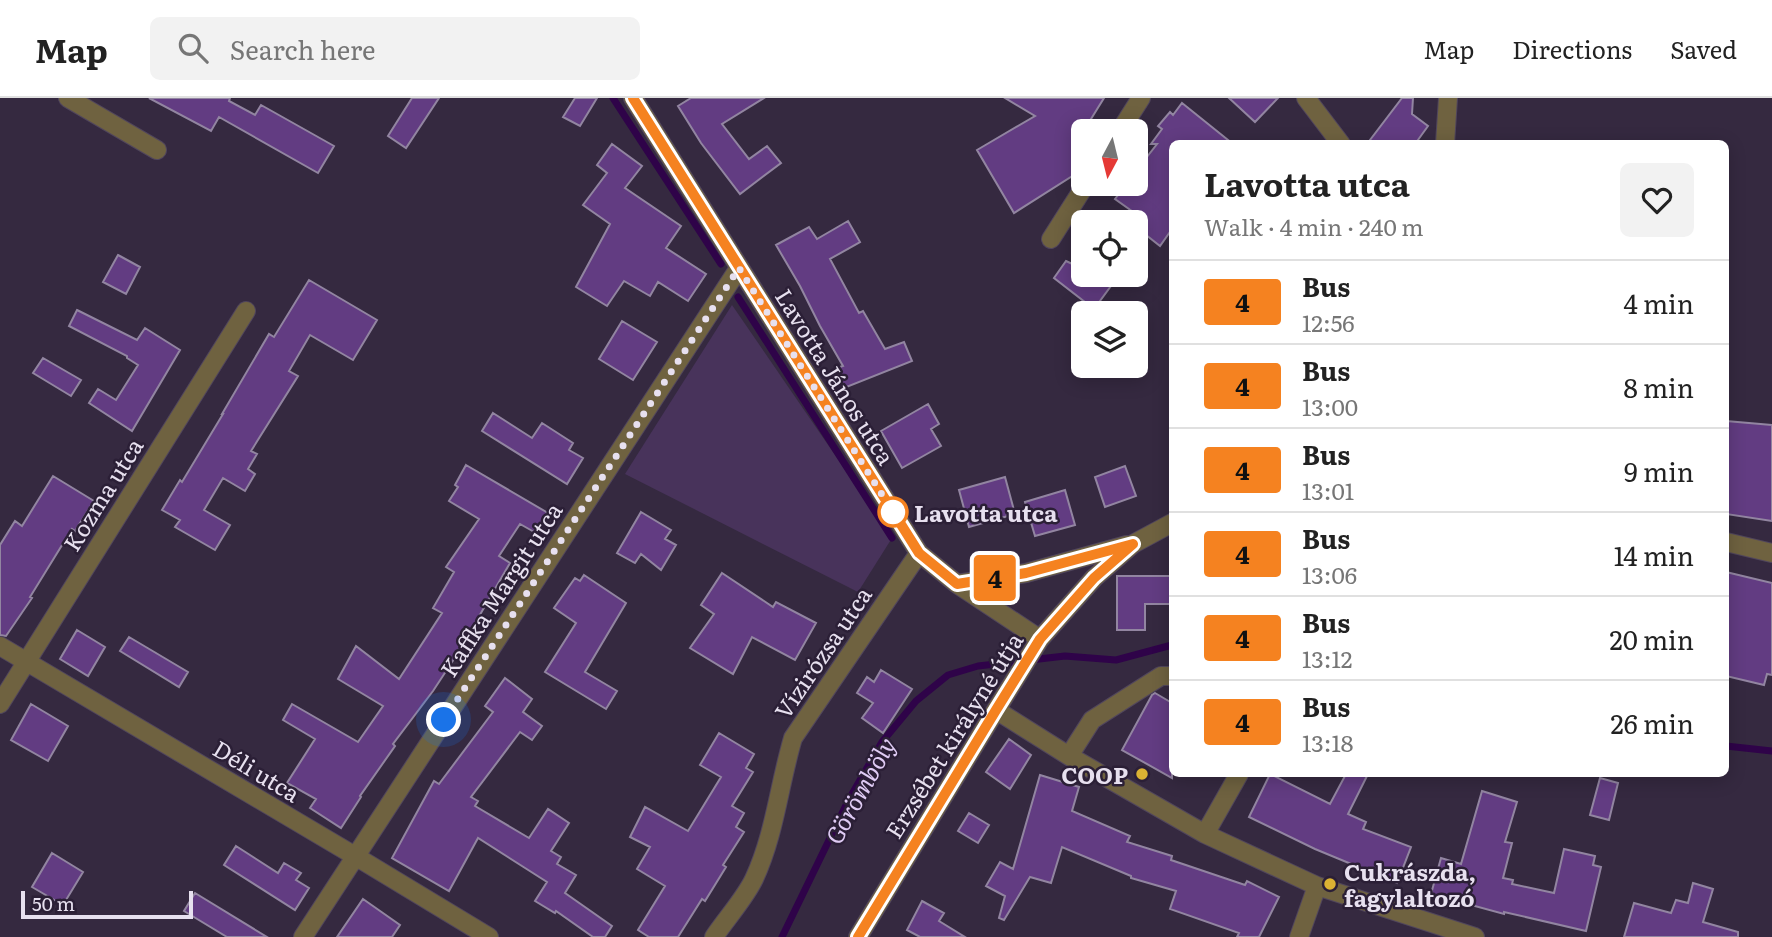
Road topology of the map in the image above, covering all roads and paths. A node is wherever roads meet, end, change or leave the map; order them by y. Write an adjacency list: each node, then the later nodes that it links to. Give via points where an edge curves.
1 (68, 98): 9 (street)
2 (633, 98): 12 (street, Lavotta János utca)
3 (1141, 98): 6 (street)
4 (1306, 98): 7 (street)
5 (1448, 98): 8 (street)
6 (1128, 119)
7 (1338, 140)
8 (1445, 140)
9 (157, 150)
10 (1078, 196): 11 (street)
11 (1051, 239)
12 (739, 268): 17 (street, Lavotta János utca); 29 (street, Kaffka Margit utca)
13 (246, 310): 22 (street, Kozma utca)
14 (1169, 525): 16 (street, Erzsébet királyné útja)
15 (1729, 543): 18 (street)
16 (1133, 544): 19 (street, via 1026,573); 20 (street, Erzsébet királyné útja, via 1094,578)
17 (919, 553): 19 (street, Lavotta János utca); 33 (street, Vízirózsa utca, via 793,738 771,832 753,880)
18 (1772, 553)
19 (957, 584): 20 (street, Lavotta János utca)
20 (1039, 642): 25 (street, Erzsébet királyné útja)
21 (0, 646): 22 (street, Déli utca)
22 (26, 662): 24 (street, Kozma utca); 29 (street, Déli utca)
23 (1169, 676): 26 (street, via 1161,676 1093,720)
24 (0, 704)
25 (996, 710): 26 (street); 34 (street, Erzsébet királyné útja)
26 (1069, 756): 28 (street)
27 (1237, 777): 28 (street)
28 (1205, 834): 30 (street)
29 (355, 856): 31 (street, Kaffka Margit utca); 32 (street, Déli utca)
30 (1317, 886): 35 (street); 36 (street)
31 (303, 937)
32 (489, 937)
33 (714, 937)
34 (858, 937)
35 (1299, 937)
36 (1475, 937)

